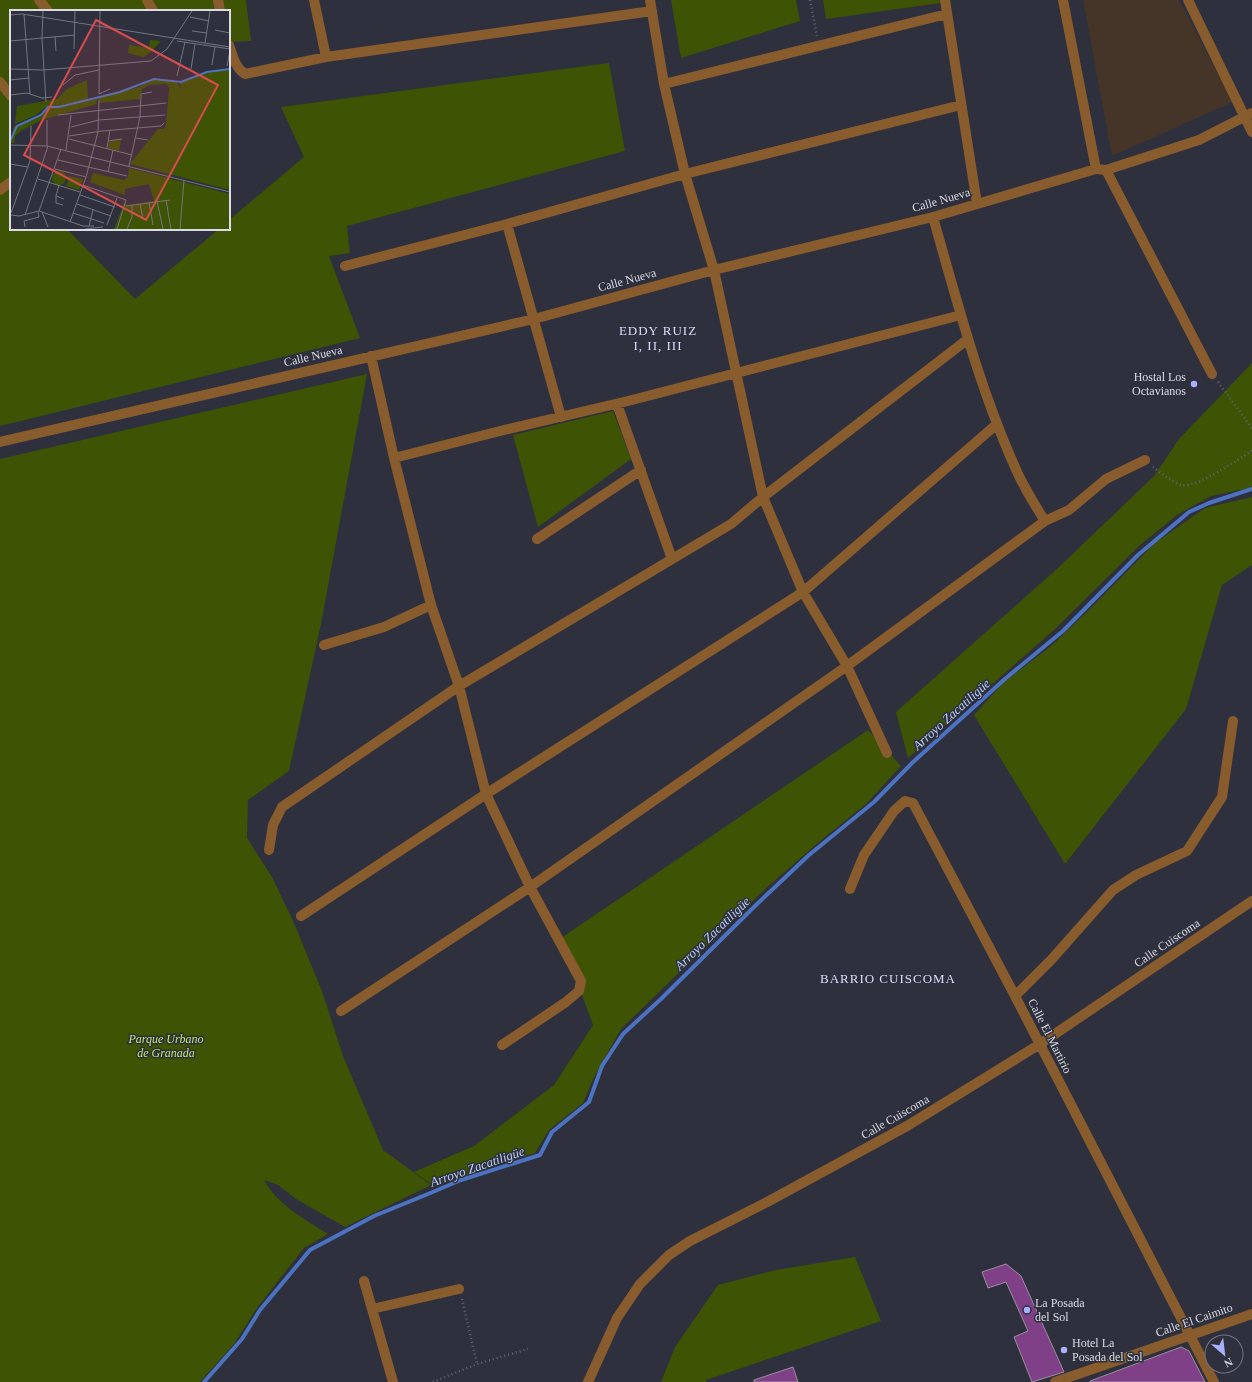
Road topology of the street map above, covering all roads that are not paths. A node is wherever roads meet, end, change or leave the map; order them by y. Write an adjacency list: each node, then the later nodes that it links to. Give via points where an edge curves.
1 (39, 0): 9 (street)
2 (147, 0): 10 (street)
3 (218, 0): 11 (street)
4 (314, 0): 15 (street)
5 (650, 0): 12 (street)
6 (945, 0): 13 (street)
7 (1063, 0): 22 (street)
8 (1188, 0): 20 (street)
9 (47, 10)
10 (152, 10)
11 (220, 10)
12 (652, 11): 15 (street); 17 (street)
13 (947, 14): 17 (street); 19 (street)
14 (230, 48): 15 (street, via 240,71 245,74)
15 (326, 57)
16 (0, 82): 18 (street)
17 (664, 84): 23 (street)
18 (10, 95)
19 (961, 105): 23 (street); 26 (street)
20 (1248, 116): 21 (street); 22 (street, Calle Nueva, via 1199,140)
21 (1252, 132)
22 (1101, 169): 26 (street, Calle Nueva); 36 (street)
23 (685, 174): 28 (street); 30 (street)
24 (10, 183): 25 (street)
25 (0, 190)
26 (977, 204): 27 (street, Calle Nueva)
27 (933, 218): 30 (street, Calle Nueva); 31 (street)
28 (507, 224): 29 (street); 32 (street)
29 (345, 266)
30 (714, 270): 32 (street, Calle Nueva); 35 (street)
31 (961, 315): 33 (street); 35 (street)
32 (534, 319): 34 (street, Calle Nueva); 38 (street)
33 (968, 339): 39 (street); 44 (street)
34 (371, 356): 40 (street, Calle Nueva); 41 (street)
35 (737, 373): 37 (street); 44 (street)
36 (1212, 374)
37 (617, 404): 38 (street); 43 (street)
38 (561, 417): 41 (street)
39 (997, 424): 45 (street, via 1020,478); 48 (street)
40 (0, 442)
41 (394, 458): 49 (street)
42 (1146, 460): 45 (street, via 1106,479 1069,510)
43 (641, 470): 46 (street); 47 (street)
44 (763, 497): 47 (street, via 731,524); 48 (street)
45 (1045, 521): 51 (street)
46 (537, 539)
47 (672, 558): 52 (street)
48 (803, 592): 51 (street); 55 (street)
49 (431, 605): 50 (street, via 384,627); 52 (street)
50 (324, 645)
51 (847, 666): 54 (street); 57 (street)
52 (459, 686): 55 (street); 56 (street, via 282,807 273,825)
53 (1233, 721): 61 (street, via 1222,797 1186,851 1136,875 1113,890 1052,959)
54 (887, 753)
55 (486, 794): 57 (street); 60 (street)
56 (269, 850)
57 (530, 887): 62 (street); 64 (street, via 581,981 579,991 566,1002)
58 (850, 889): 61 (street, Calle El Martirio, via 864,855 894,811 905,801 913,802)
59 (1252, 901): 63 (street, Calle Cuiscoma)
60 (301, 916)
61 (1015, 996): 63 (street, Calle El Martirio)
62 (341, 1011)
63 (1040, 1044): 69 (street, Calle El Martirio); 71 (street, Calle Cuiscoma, via 907,1126 690,1241 669,1255 640,1284 617,1318)
64 (502, 1045)
65 (364, 1281): 67 (street)
66 (459, 1289): 67 (street)
67 (372, 1309): 70 (street)
68 (1252, 1314): 69 (street, Calle El Caimito)
69 (1190, 1336): 72 (street, Calle El Caimito); 73 (street, Calle El Martirio)
70 (393, 1382)
71 (588, 1382)
72 (1055, 1382)
73 (1214, 1382)

